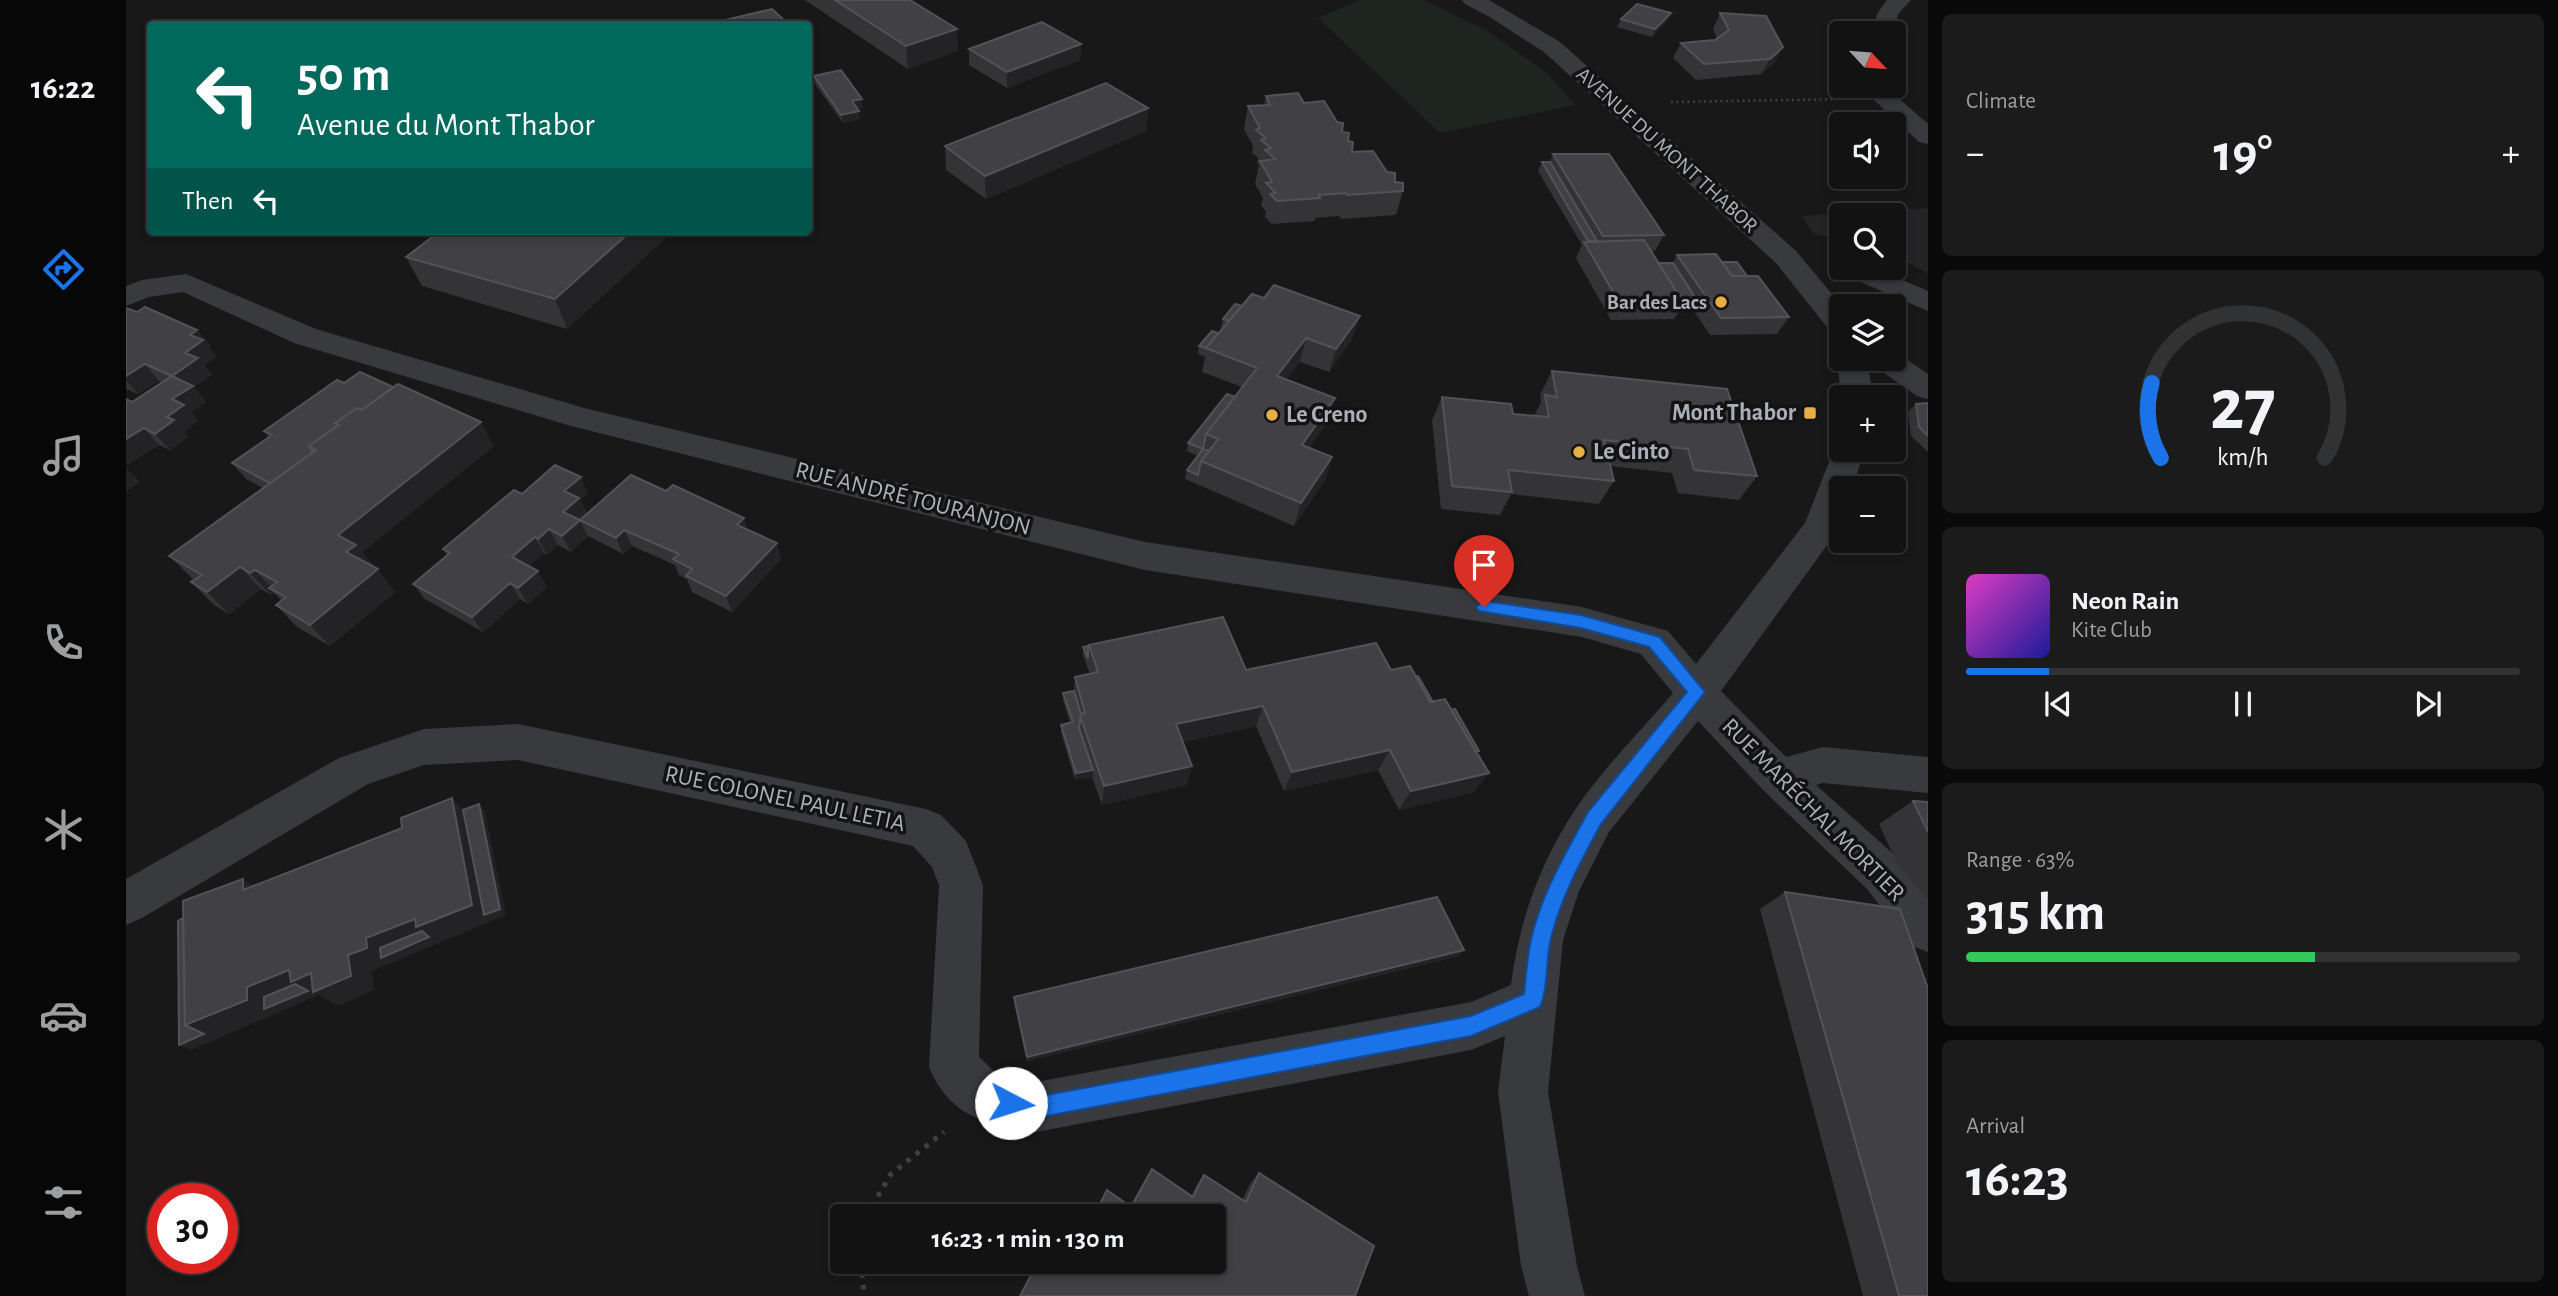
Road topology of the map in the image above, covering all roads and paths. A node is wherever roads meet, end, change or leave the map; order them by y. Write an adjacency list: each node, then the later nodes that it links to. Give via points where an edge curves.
1 (1472, 0): 6 (street, AVENUE DU MONT THABOR, via 1552,47)
2 (1900, 0): 3 (street, via 1892,5)
3 (1885, 21)
4 (1829, 94): 6 (path)
5 (1889, 98): 7 (street)
6 (1619, 106): 8 (street, AVENUE DU MONT THABOR)
7 (1928, 137)
8 (1786, 257): 9 (street); 13 (street, AVENUE DU MONT THABOR)
9 (1829, 261)
10 (1879, 280): 12 (street)
11 (126, 297): 17 (street, RUE ANDRÉ TOURANJON, via 142,289 186,283 305,336 582,418 1145,556 1581,622 1654,642)
12 (1928, 302)
13 (1829, 309)
14 (1902, 371): 15 (street)
15 (1928, 389)
16 (1845, 462): 17 (street, via 1821,528)
17 (1697, 692): 19 (street, RUE MARÉCHAL MORTIER); 22 (street, via 1594,818 1558,885 1540,940)
18 (1928, 775): 19 (street, via 1823,765)
19 (1778, 777): 21 (street, RUE MARÉCHAL MORTIER, via 1882,873)
20 (126, 903): 23 (street, RUE COLONEL PAUL LETIA, via 354,771 424,747 518,743 926,829 950,855 961,886 954,1067)
21 (1928, 930)
22 (1533, 1000): 23 (street, via 1471,1026 1036,1107); 27 (street, via 1523,1092)
23 (986, 1098): 24 (path, via 891,1174)
24 (873, 1204)
25 (862, 1274): 26 (path)
26 (864, 1296)
27 (1557, 1296)

